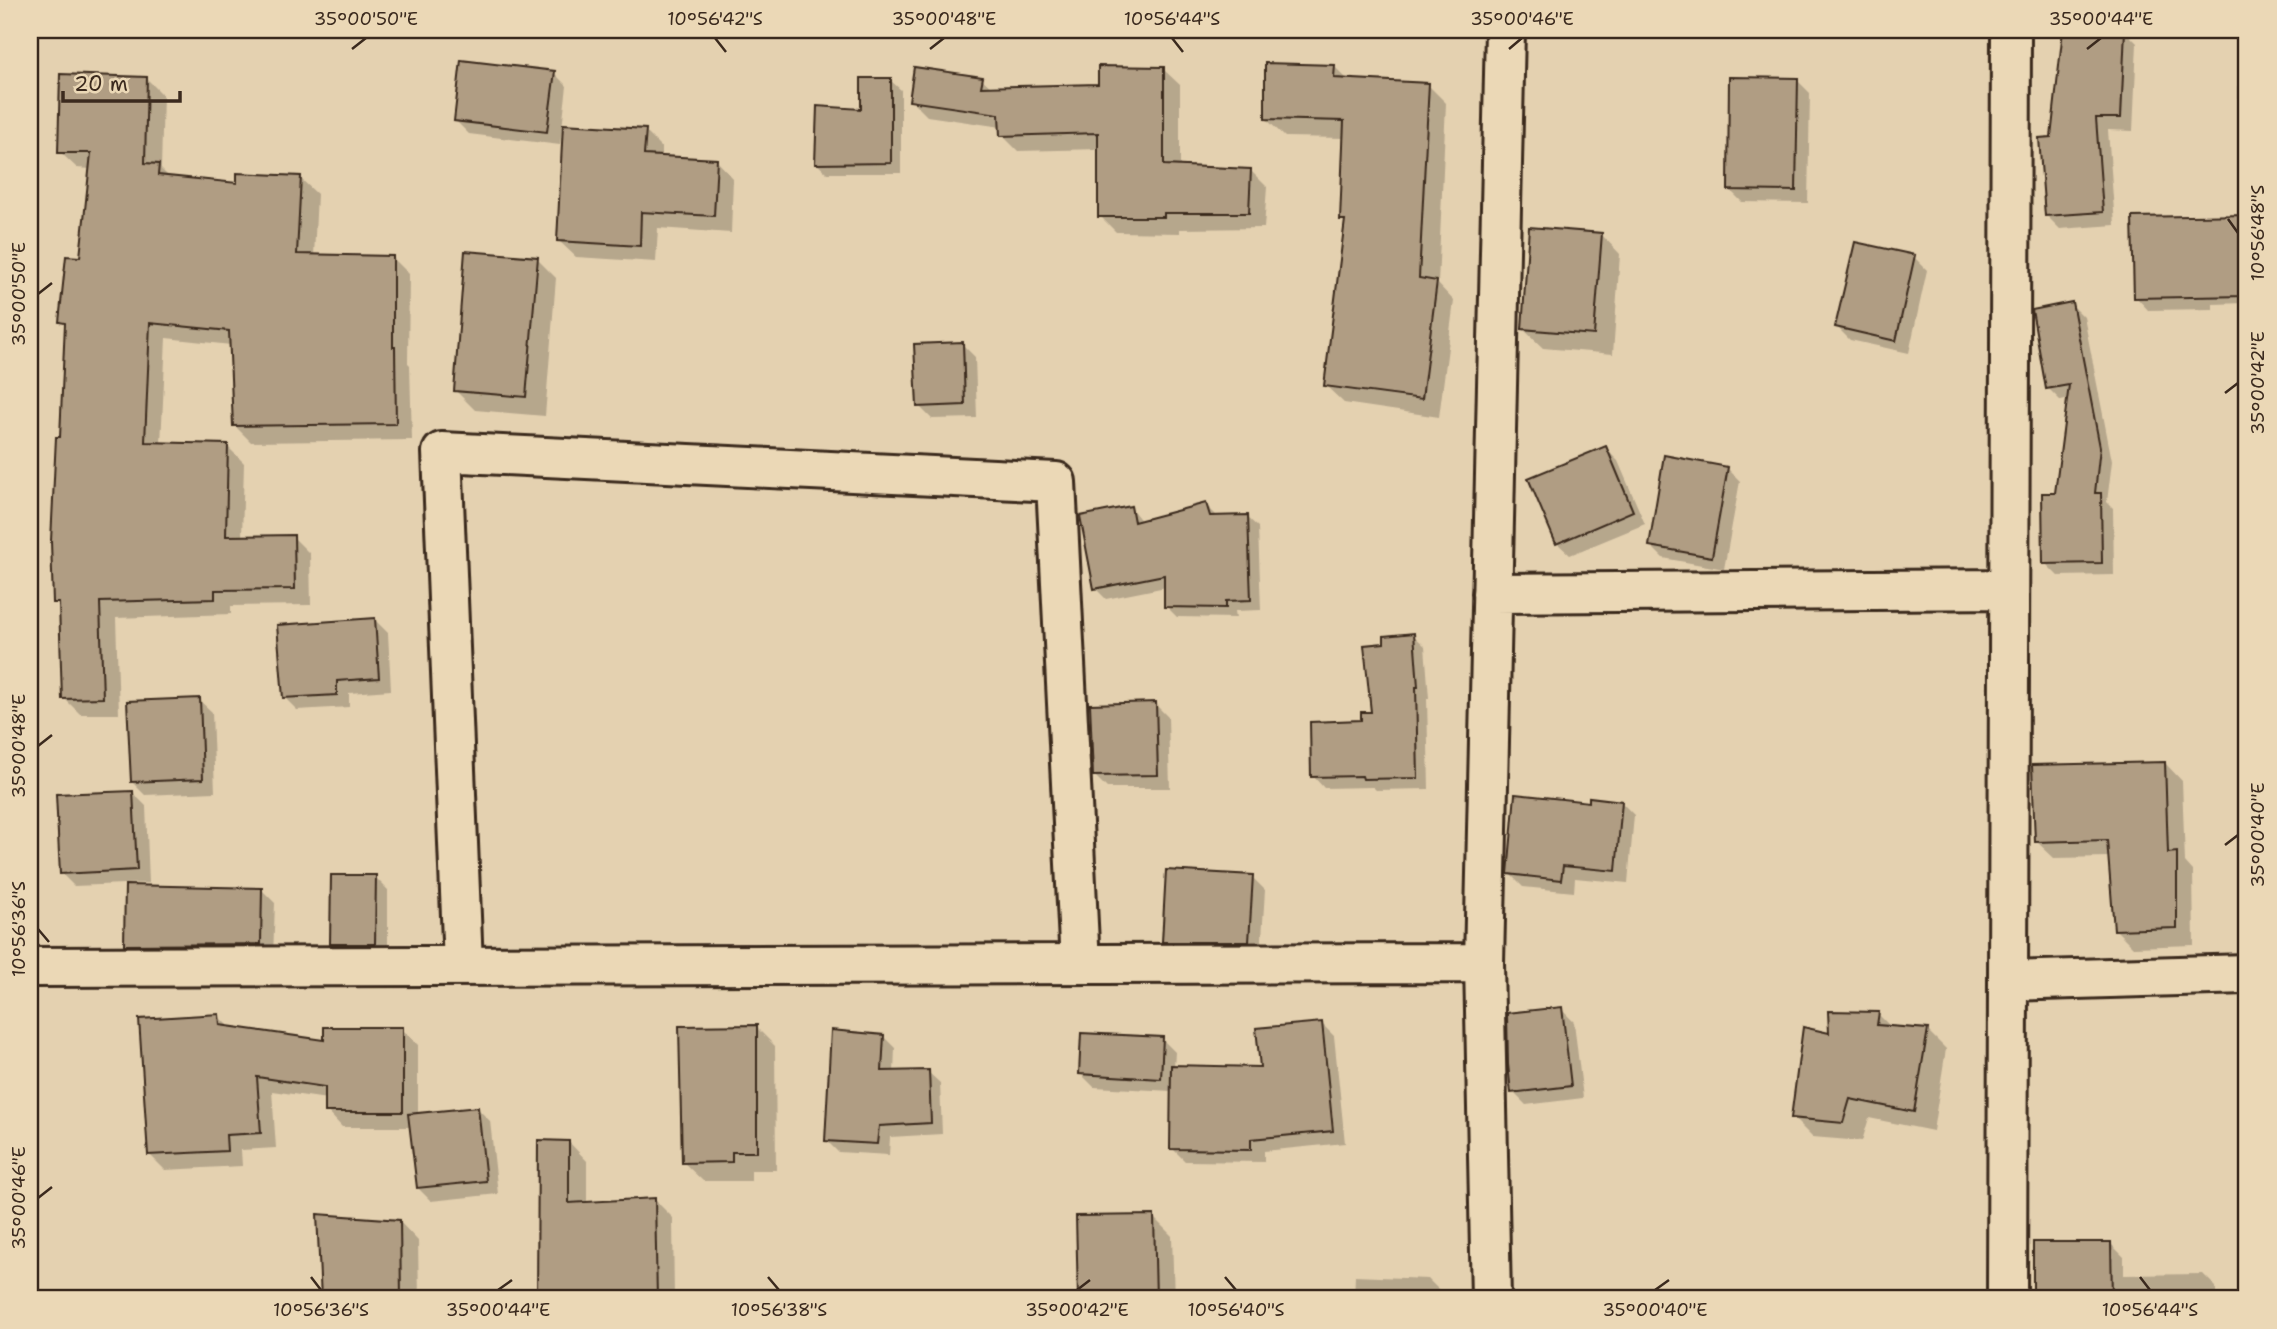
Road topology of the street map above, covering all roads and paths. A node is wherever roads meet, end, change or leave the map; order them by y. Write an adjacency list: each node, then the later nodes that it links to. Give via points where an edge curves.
1 (1505, 30): 4 (street)
2 (2011, 30): 3 (street)
3 (2009, 589): 4 (street); 10 (street)
4 (1492, 593): 5 (street)
5 (1483, 963): 6 (street); 11 (street)
6 (1080, 964): 7 (street); 7 (street, via 1056,482 442,452)
7 (463, 965): 8 (street)
8 (30, 967)
9 (2247, 974): 10 (street)
10 (2008, 981): 12 (street)
11 (1491, 1299)
12 (2007, 1299)

